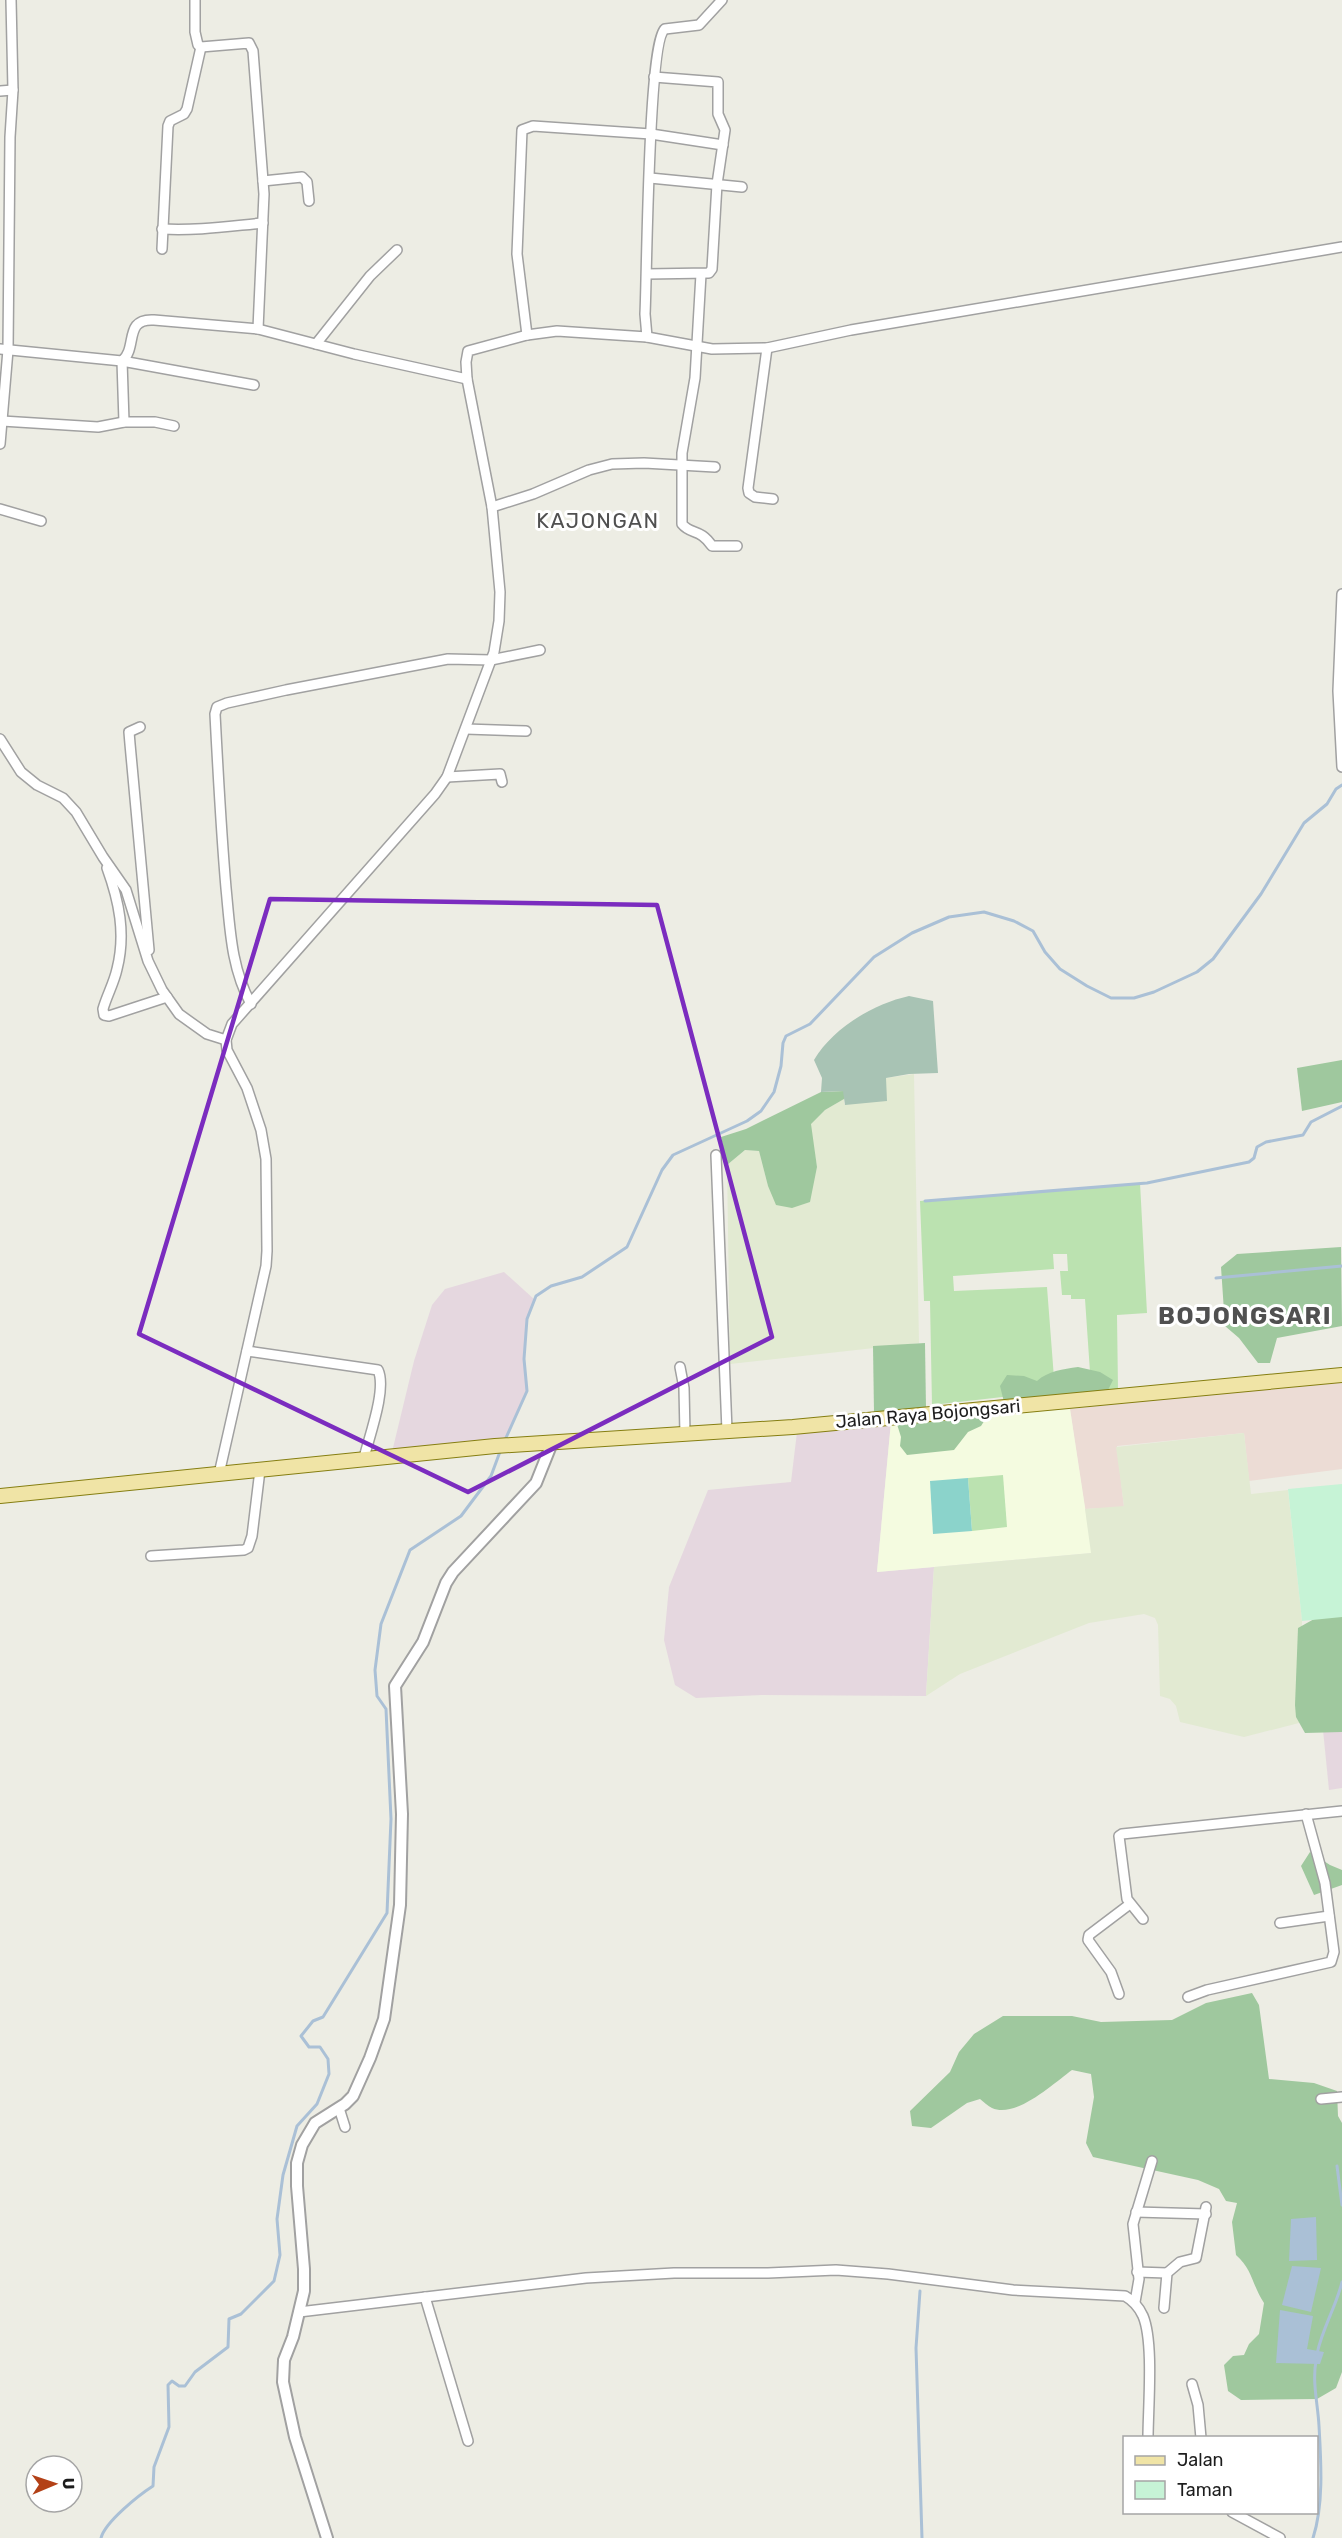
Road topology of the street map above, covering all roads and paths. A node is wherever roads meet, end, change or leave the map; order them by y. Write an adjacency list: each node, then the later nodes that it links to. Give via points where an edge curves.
1 (11, 0): 6 (street)
2 (195, 0): 4 (street, via 196,42)
3 (722, 0): 5 (street, via 699,25 662,30)
4 (201, 47): 11 (street, via 249,43 253,51); 16 (street, via 187,109 168,126)
5 (654, 77): 8 (street); 9 (street, via 718,82 718,114 725,130)
6 (13, 90): 7 (street); 17 (street)
7 (0, 92)
8 (651, 134): 9 (street); 10 (street); 25 (street, via 532,126 522,130 517,254)
9 (723, 145): 12 (street)
10 (650, 178): 12 (street); 22 (street)
11 (263, 181): 14 (street, via 302,177 307,182); 15 (street)
12 (717, 184): 13 (street); 23 (street, via 712,269)
13 (742, 187)
14 (309, 201)
15 (263, 223): 16 (street, via 189,231); 24 (street)
16 (162, 229): 20 (street)
17 (10, 234): 18 (street); 30 (street)
18 (0, 235)
19 (1342, 246): 29 (street, via 851,330)
20 (162, 249)
21 (397, 250): 27 (street, via 370,276)
22 (647, 274): 23 (street); 26 (street)
23 (701, 274): 28 (street)
24 (258, 329): 27 (street); 31 (street, via 142,321 133,330 129,351)
25 (527, 335): 26 (street, via 557,331); 32 (street, via 468,351)
26 (647, 337): 28 (street)
27 (316, 344): 32 (street)
28 (697, 346): 29 (street); 38 (street)
29 (767, 348): 40 (street, via 748,488 755,496)
30 (4, 350): 31 (street); 34 (street)
31 (122, 361): 33 (street); 35 (street)
32 (467, 379): 41 (street)
33 (254, 386)
34 (2, 421): 35 (street, via 98,428); 37 (street)
35 (124, 423): 36 (street)
36 (174, 426)
37 (0, 444)
38 (682, 466): 39 (street); 41 (street, via 612,464); 44 (street, via 682,524 704,534 712,546)
39 (715, 467)
40 (773, 499)
41 (492, 507): 47 (street, via 500,592)
42 (0, 509): 43 (street)
43 (41, 520)
44 (736, 546)
45 (1342, 594): 52 (street, via 1338,681)
46 (540, 650): 47 (street)
47 (491, 660): 49 (street); 58 (street, via 448,659 217,707 221,833 232,949 242,988)
48 (140, 727): 56 (street, via 129,732)
49 (466, 729): 50 (street); 53 (street)
50 (526, 731)
51 (0, 740): 55 (street, via 21,772 69,803)
52 (1342, 767)
53 (447, 777): 54 (street, via 500,774); 58 (street)
54 (502, 782)
55 (103, 857): 56 (street, via 126,890); 57 (street, via 120,906 121,945 104,1015)
56 (148, 961): 57 (street)
57 (167, 997): 59 (street, via 179,1014 207,1034)
58 (251, 1004): 59 (street, via 232,1024)
59 (226, 1040): 61 (street, via 227,1050 247,1088 266,1159 266,1266)
60 (716, 1155): 64 (street)
61 (248, 1351): 67 (street, via 378,1370 378,1406); 69 (street)
62 (680, 1367): 65 (street)
63 (1342, 1375): 64 (main road, Jalan Raya Bojongsari)
64 (727, 1431): 65 (main road, Jalan Raya Bojongsari)
65 (685, 1434): 66 (main road, Jalan Raya Bojongsari)
66 (552, 1443): 67 (main road, Jalan Raya Bojongsari); 82 (street, via 536,1483 453,1572 423,1642 396,1682 402,1814 400,1905 381,2028 353,2096)
67 (364, 1458): 68 (main road, Jalan Raya Bojongsari)
68 (260, 1470): 69 (main road, Jalan Raya Bojongsari); 71 (street, via 248,1548)
69 (219, 1474): 70 (main road, Jalan Raya Bojongsari)
70 (0, 1496)
71 (151, 1556)
72 (1342, 1811): 73 (street)
73 (1306, 1814): 74 (street, via 1122,1834 1119,1836); 75 (street, via 1325,1883)
74 (1130, 1904): 76 (street); 78 (street, via 1089,1935 1088,1940 1111,1972)
75 (1329, 1916): 77 (street); 79 (street, via 1334,1952 1331,1962)
76 (1143, 1919)
77 (1280, 1923)
78 (1119, 1994)
79 (1188, 1997)
80 (1342, 2097): 81 (street)
81 (1321, 2098)
82 (340, 2111): 83 (street); 91 (street, via 315,2124 302,2145 297,2163 304,2269)
83 (345, 2127)
84 (1152, 2161): 85 (street)
85 (1136, 2212): 86 (street, via 1132,2232); 87 (street, via 1206,2211 1196,2258 1180,2262)
86 (1137, 2272): 87 (street); 89 (street)
87 (1167, 2273): 90 (street)
88 (425, 2297): 89 (street, via 597,2277 836,2270 1013,2290 1125,2296); 91 (street); 95 (street)
89 (1135, 2302): 93 (street, via 1144,2318 1148,2350)
90 (1164, 2308)
91 (299, 2312): 97 (street, via 283,2382 295,2437)
92 (1192, 2384): 94 (street)
93 (1148, 2436)
94 (1201, 2436)
95 (468, 2441)
96 (1236, 2514): 98 (street)
97 (327, 2538)
98 (1280, 2538)

